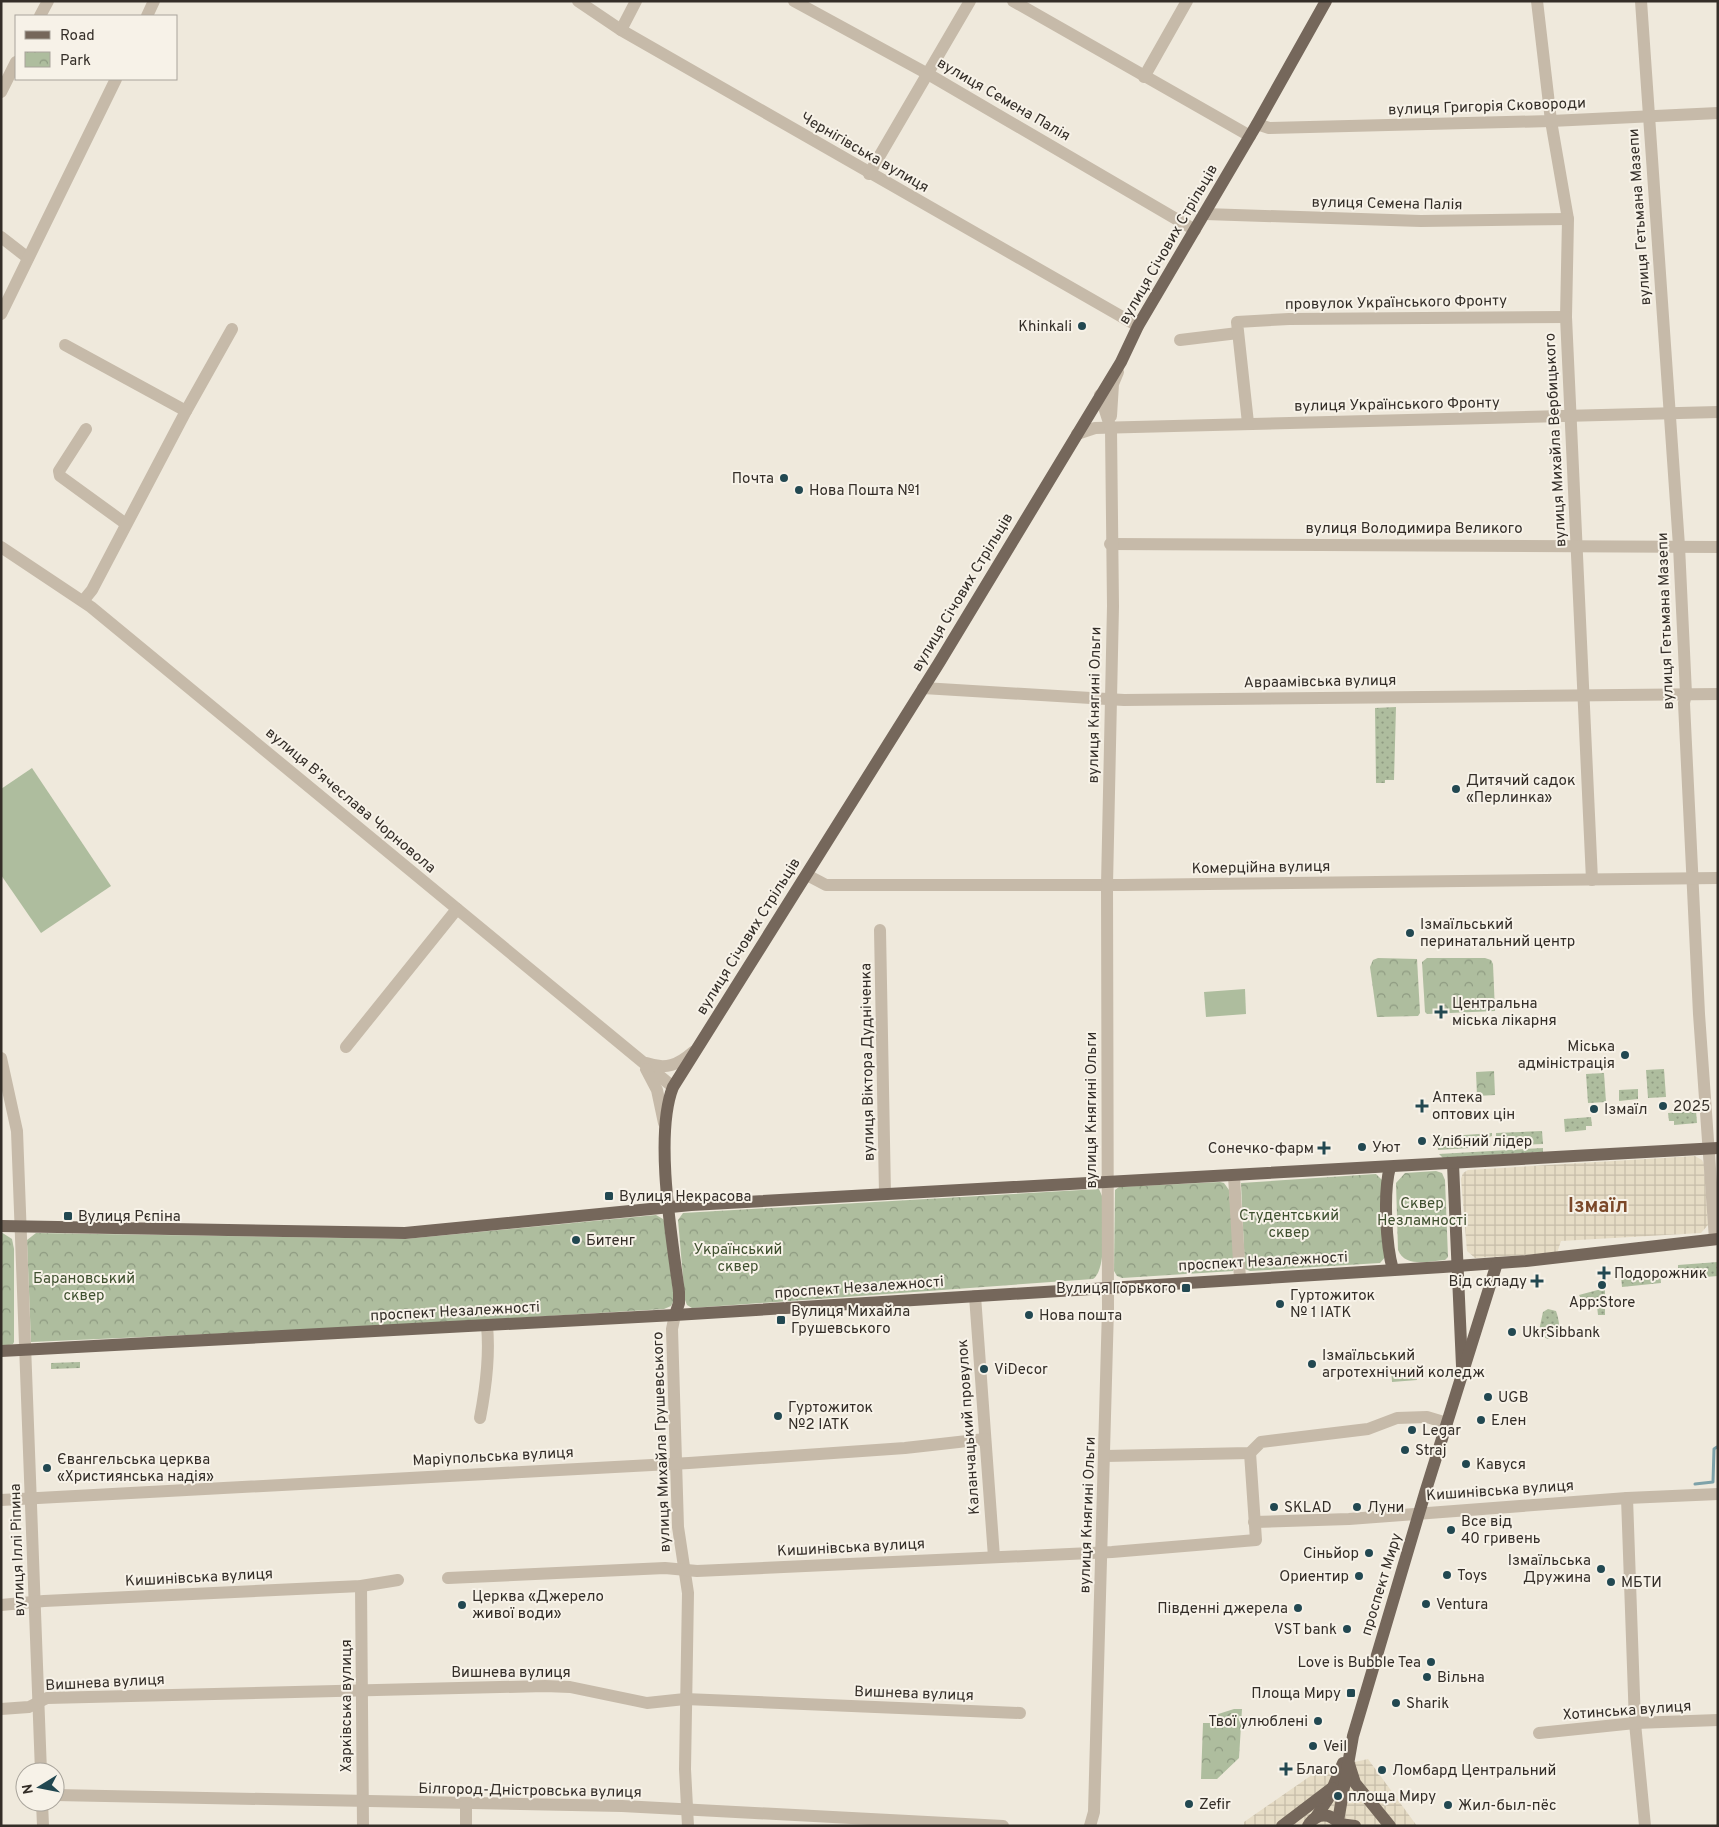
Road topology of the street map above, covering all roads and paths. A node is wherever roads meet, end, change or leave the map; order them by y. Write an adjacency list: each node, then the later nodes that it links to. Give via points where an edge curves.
1 (48, 1): 12 (street)
2 (154, 1): 13 (street)
3 (578, 1): 14 (street, Чернігівська вулиця)
4 (636, 1): 14 (street)
5 (794, 1): 16 (street, вулиця Семена Палія)
6 (970, 1): 16 (street)
7 (1013, 1): 17 (street)
8 (1187, 1): 17 (street)
9 (1326, 1): 23 (main road, вулиця Січових Стрільців)
10 (1537, 1): 22 (street, вулиця Михайла Вербицького)
11 (1641, 1): 21 (street, вулиця Гетьмана Мазепи)
12 (41, 15)
13 (147, 15)
14 (620, 30): 25 (street, Чернігівська вулиця)
15 (15, 64): 19 (street)
16 (928, 74): 25 (street); 28 (street, вулиця Семена Палія)
17 (1144, 77): 24 (street)
18 (116, 80): 30 (street)
19 (1, 92)
20 (1718, 112): 21 (street, вулиця Григорія Сковороди)
21 (1649, 117): 22 (street, вулиця Григорія Сковороди); 42 (street, вулиця Гетьмана Мазепи)
22 (1550, 121): 23 (street, вулиця Григорія Сковороди, via 1269,128); 27 (street, вулиця Михайла Вербицького)
23 (1257, 124): 24 (main road, вулиця Січових Стрільців)
24 (1250, 136): 26 (main road, вулиця Січових Стрільців)
25 (869, 174): 33 (street, Чернігівська вулиця)
26 (1205, 214): 27 (street, вулиця Семена Палія, via 1421,222); 28 (main road, вулиця Січових Стрільців)
27 (1568, 219): 32 (street, вулиця Михайла Вербицького)
28 (1195, 230): 33 (main road, вулиця Січових Стрільців)
29 (1, 238): 30 (street)
30 (28, 258): 31 (street)
31 (1, 314)
32 (1566, 317): 35 (street, провулок Українського Фронту, via 1288,319 1237,322); 43 (street, вулиця Михайла Вербицького)
33 (1138, 326): 38 (main road, вулиця Січових Стрільців)
34 (232, 329): 40 (street)
35 (1238, 333): 36 (street); 44 (street)
36 (1180, 340)
37 (64, 345): 40 (street)
38 (1121, 362): 39 (main road, вулиця Січових Стрільців); 46 (street, via 1113,384)
39 (1100, 396): 46 (street, вулиця Княгині Ольги); 47 (main road, вулиця Січових Стрільців)
40 (186, 411): 48 (street)
41 (1718, 412): 42 (street, вулиця Українського Фронту)
42 (1668, 414): 43 (street, вулиця Українського Фронту); 51 (street, вулиця Гетьмана Мазепи)
43 (1571, 417): 44 (street, вулиця Українського Фронту); 50 (street, вулиця Михайла Вербицького)
44 (1248, 423): 46 (street, вулиця Українського Фронту)
45 (86, 429): 48 (street, via 59,471 60,476)
46 (1110, 429): 47 (street, вулиця Українського Фронту, via 1096,428); 49 (street, вулиця Княгині Ольги)
47 (1077, 434): 55 (main road, вулиця Січових Стрільців)
48 (126, 524): 54 (street)
49 (1110, 544): 50 (street, вулиця Володимира Великого); 59 (street, вулиця Княгині Ольги)
50 (1577, 545): 51 (street, вулиця Володимира Великого); 56 (street, вулиця Михайла Вербицького)
51 (1679, 546): 53 (street, вулиця Володимира Великого); 57 (street, вулиця Гетьмана Мазепи)
52 (1, 547): 54 (street, вулиця Вʼячеслава Чорновола)
53 (1718, 547)
54 (83, 601): 65 (street, вулиця Вʼячеслава Чорновола)
55 (923, 688): 59 (street, Авраамівська вулиця); 60 (main road, вулиця Січових Стрільців)
56 (1582, 694): 57 (street, Авраамівська вулиця); 59 (street, Авраамівська вулиця); 63 (street, вулиця Михайла Вербицького)
57 (1686, 694): 58 (street, Авраамівська вулиця); 61 (street, вулиця Гетьмана Мазепи)
58 (1718, 694)
59 (1112, 700): 64 (street, вулиця Княгині Ольги)
60 (807, 875): 64 (street, Комерційна вулиця, via 826,885); 68 (main road, вулиця Січових Стрільців)
61 (1692, 878): 62 (street, Комерційна вулиця); 63 (street, Комерційна вулиця); 73 (street, вулиця Гетьмана Мазепи)
62 (1718, 878)
63 (1592, 880): 64 (street, Комерційна вулиця)
64 (1107, 885): 77 (street, вулиця Княгині Ольги)
65 (457, 909): 67 (street); 70 (street, вулиця Вʼячеслава Чорновола)
66 (880, 930): 78 (street, вулиця Віктора Дудніченка)
67 (346, 1047)
68 (697, 1048): 70 (street, via 682,1062 667,1067); 71 (main road, вулиця Січових Стрільців)
69 (1, 1058): 81 (street, вулиця Іллі Ріпина, via 17,1131)
70 (641, 1061): 71 (street, вулиця Вʼячеслава Чорновола); 72 (street, via 657,1090)
71 (673, 1087): 72 (main road, вулиця Січових Стрільців)
72 (665, 1130): 79 (main road, вулиця Січових Стрільців)
73 (1713, 1149): 74 (main road); 82 (street, вулиця Гетьмана Мазепи)
74 (1453, 1164): 75 (main road); 84 (main road, проспект Миру)
75 (1390, 1167): 76 (main road); 85 (main road, via 1387,1180 1389,1254)
76 (1234, 1176): 77 (main road); 86 (street)
77 (1107, 1182): 78 (main road); 87 (street, вулиця Княгині Ольги)
78 (885, 1194): 79 (main road)
79 (669, 1208): 81 (main road, via 398,1233); 89 (main road, вулиця Михайла Грушевського, via 679,1292)
80 (1, 1226): 81 (main road)
81 (20, 1226): 91 (street, вулиця Іллі Ріпина)
82 (1716, 1239): 83 (main road, проспект Незалежності)
83 (1497, 1263): 84 (main road, проспект Незалежності); 93 (main road, проспект Миру)
84 (1457, 1265): 85 (main road, проспект Незалежності); 93 (main road, проспект Миру)
85 (1393, 1270): 86 (main road, проспект Незалежності)
86 (1240, 1278): 87 (main road, проспект Незалежності)
87 (1108, 1287): 88 (main road, проспект Незалежності); 98 (street, вулиця Княгині Ольги)
88 (975, 1296): 89 (main road, проспект Незалежності); 96 (street, Каланчацький провулок)
89 (674, 1316): 90 (main road, проспект Незалежності); 99 (street, вулиця Михайла Грушевського)
90 (487, 1326): 91 (main road, проспект Незалежності); 94 (street, via 489,1357)
91 (26, 1350): 92 (main road, проспект Незалежності); 101 (street, вулиця Іллі Ріпина)
92 (1, 1351)
93 (1462, 1373): 95 (main road, проспект Миру)
94 (480, 1418)
95 (1447, 1423): 97 (street, via 1427,1417 1397,1418 1368,1429 1261,1442); 104 (main road, проспект Миру)
96 (985, 1439): 99 (street, Маріупольська вулиця, via 905,1448); 107 (street, Каланчацький провулок)
97 (1250, 1452): 98 (street); 105 (street)
98 (1105, 1456): 106 (street, вулиця Княгині Ольги)
99 (675, 1463): 101 (street, Маріупольська вулиця); 108 (street, вулиця Михайла Грушевського, via 678,1535)
100 (1718, 1494): 102 (street, Кишинівська вулиця)
101 (32, 1498): 103 (street, Маріупольська вулиця); 112 (street, вулиця Іллі Ріпина)
102 (1627, 1498): 104 (street, Кишинівська вулиця); 120 (street)
103 (1, 1500)
104 (1419, 1512): 105 (street, Кишинівська вулиця, via 1349,1519); 122 (main road, проспект Миру)
105 (1254, 1522): 106 (street, Кишинівська вулиця, via 1256,1540)
106 (1102, 1552): 107 (street, Кишинівська вулиця); 137 (street, вулиця Княгині Ольги, via 1094,1812)
107 (994, 1557): 108 (street, Кишинівська вулиця)
108 (685, 1570): 109 (street, Кишинівська вулиця, via 665,1568); 115 (street, вулиця Михайла Грушевського, via 688,1599)
109 (448, 1578)
110 (398, 1580): 111 (street, Кишинівська вулиця)
111 (361, 1586): 112 (street, Кишинівська вулиця); 114 (street, Харківська вулиця)
112 (35, 1601): 113 (street, Кишинівська вулиця); 116 (street, вулиця Іллі Ріпина)
113 (1, 1605)
114 (362, 1689): 115 (street, Вишнева вулиця, via 546,1686 647,1704); 116 (street, Вишнева вулиця, via 49,1698); 126 (street, Харківська вулиця)
115 (686, 1699): 118 (street, Вишнева вулиця); 128 (street, вулиця Михайла Грушевського)
116 (38, 1702): 117 (street, Вишнева вулиця, via 29,1707); 123 (street, вулиця Іллі Ріпина)
117 (1, 1710)
118 (1020, 1713)
119 (1718, 1720): 120 (street, Хотинська вулиця)
120 (1635, 1723): 121 (street, Хотинська вулиця); 142 (street)
121 (1539, 1733)
122 (1350, 1753): 124 (main road, проспект Миру); 131 (main road, проспект Миру); 141 (main road, via 1353,1780)
123 (40, 1762)
124 (1332, 1788): 130 (main road, проспект Миру); 138 (main road)
125 (65, 1795): 126 (street, Білгород-Дністровська вулиця)
126 (362, 1803): 127 (street, Білгород-Дністровська вулиця); 133 (street, Харківська вулиця)
127 (466, 1804): 128 (street, Білгород-Дністровська вулиця, via 622,1806); 134 (street)
128 (687, 1811): 135 (street, вулиця Михайла Грушевського); 136 (street, Білгород-Дністровська вулиця)
129 (42, 1812): 132 (street)
130 (1312, 1821): 131 (main road, via 1329,1816); 139 (main road)
131 (1339, 1824): 140 (main road)
132 (43, 1826)
133 (362, 1826)
134 (466, 1826)
135 (688, 1826)
136 (1003, 1826)
137 (1090, 1826)
138 (1282, 1826)
139 (1297, 1826)
140 (1355, 1826)
141 (1390, 1826)
142 (1645, 1826)

